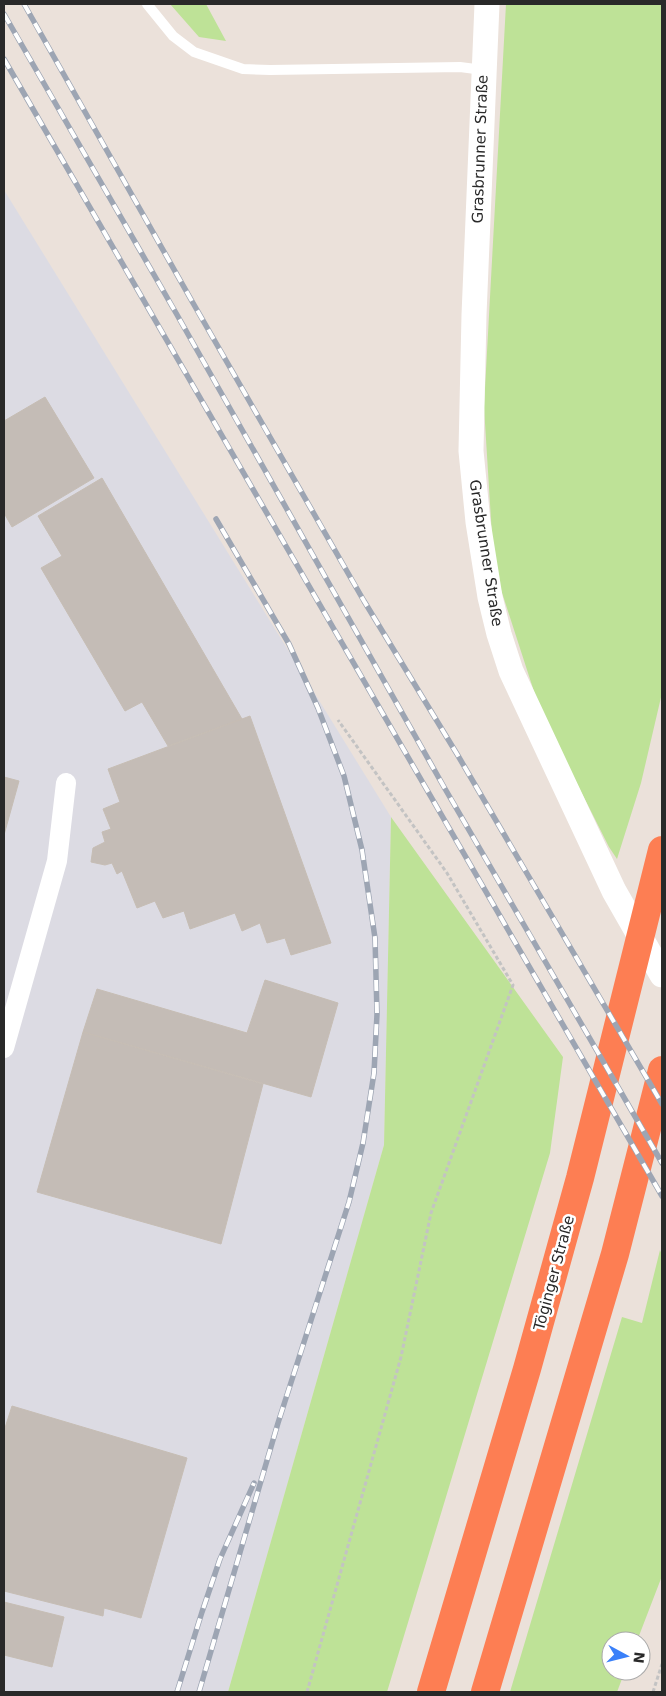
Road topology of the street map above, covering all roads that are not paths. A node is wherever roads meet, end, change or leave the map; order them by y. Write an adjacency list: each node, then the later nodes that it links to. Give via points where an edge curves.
1 (146, 4): 3 (lane, via 173,36 194,52 242,69 460,67)
2 (487, 4): 3 (street, Grasbrunner Straße)
3 (483, 70): 6 (street, Grasbrunner Straße, via 471,451 490,597 515,680 614,891)
4 (66, 784): 7 (street, via 57,861)
5 (662, 850): 9 (highway, Töginger Straße, via 580,1178)
6 (662, 975)
7 (4, 1048)
8 (662, 1070): 10 (highway, via 615,1254)
9 (432, 1692)
10 (485, 1692)

